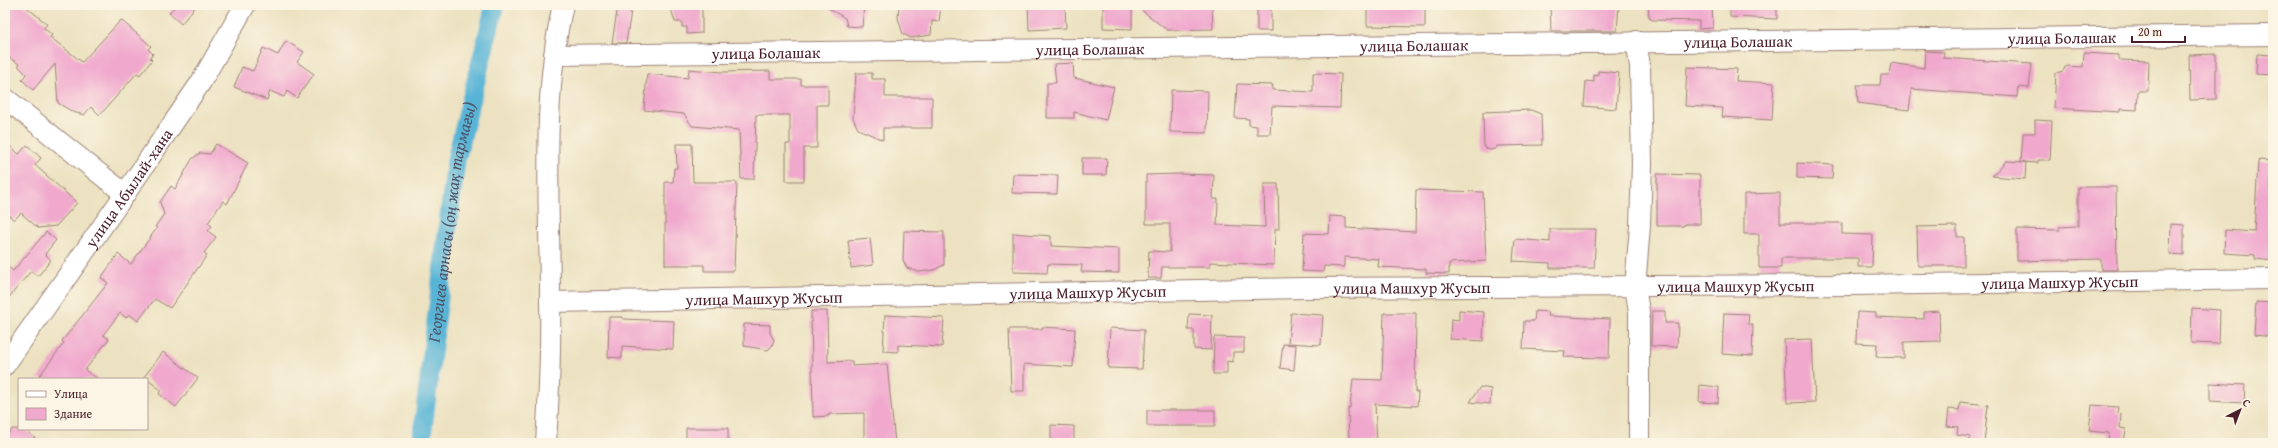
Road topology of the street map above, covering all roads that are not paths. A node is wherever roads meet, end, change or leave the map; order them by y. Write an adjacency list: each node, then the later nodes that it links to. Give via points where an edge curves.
1 (245, 5): 7 (street, улица Абылай-хана, via 201,82)
2 (563, 5): 5 (street)
3 (2273, 35): 4 (street, улица Болашак)
4 (1636, 42): 5 (street, улица Болашак); 9 (street, via 1640,66 1642,164)
5 (554, 55): 10 (street, via 547,174)
6 (5, 98): 7 (street)
7 (125, 194): 11 (street, улица Абылай-хана)
8 (2273, 280): 9 (street, улица Машхур Жусып)
9 (1635, 287): 10 (street, улица Машхур Жусып, via 1265,289); 13 (street, via 1639,311)
10 (550, 302): 12 (street)
11 (5, 365)
12 (546, 443)
13 (1639, 443)

